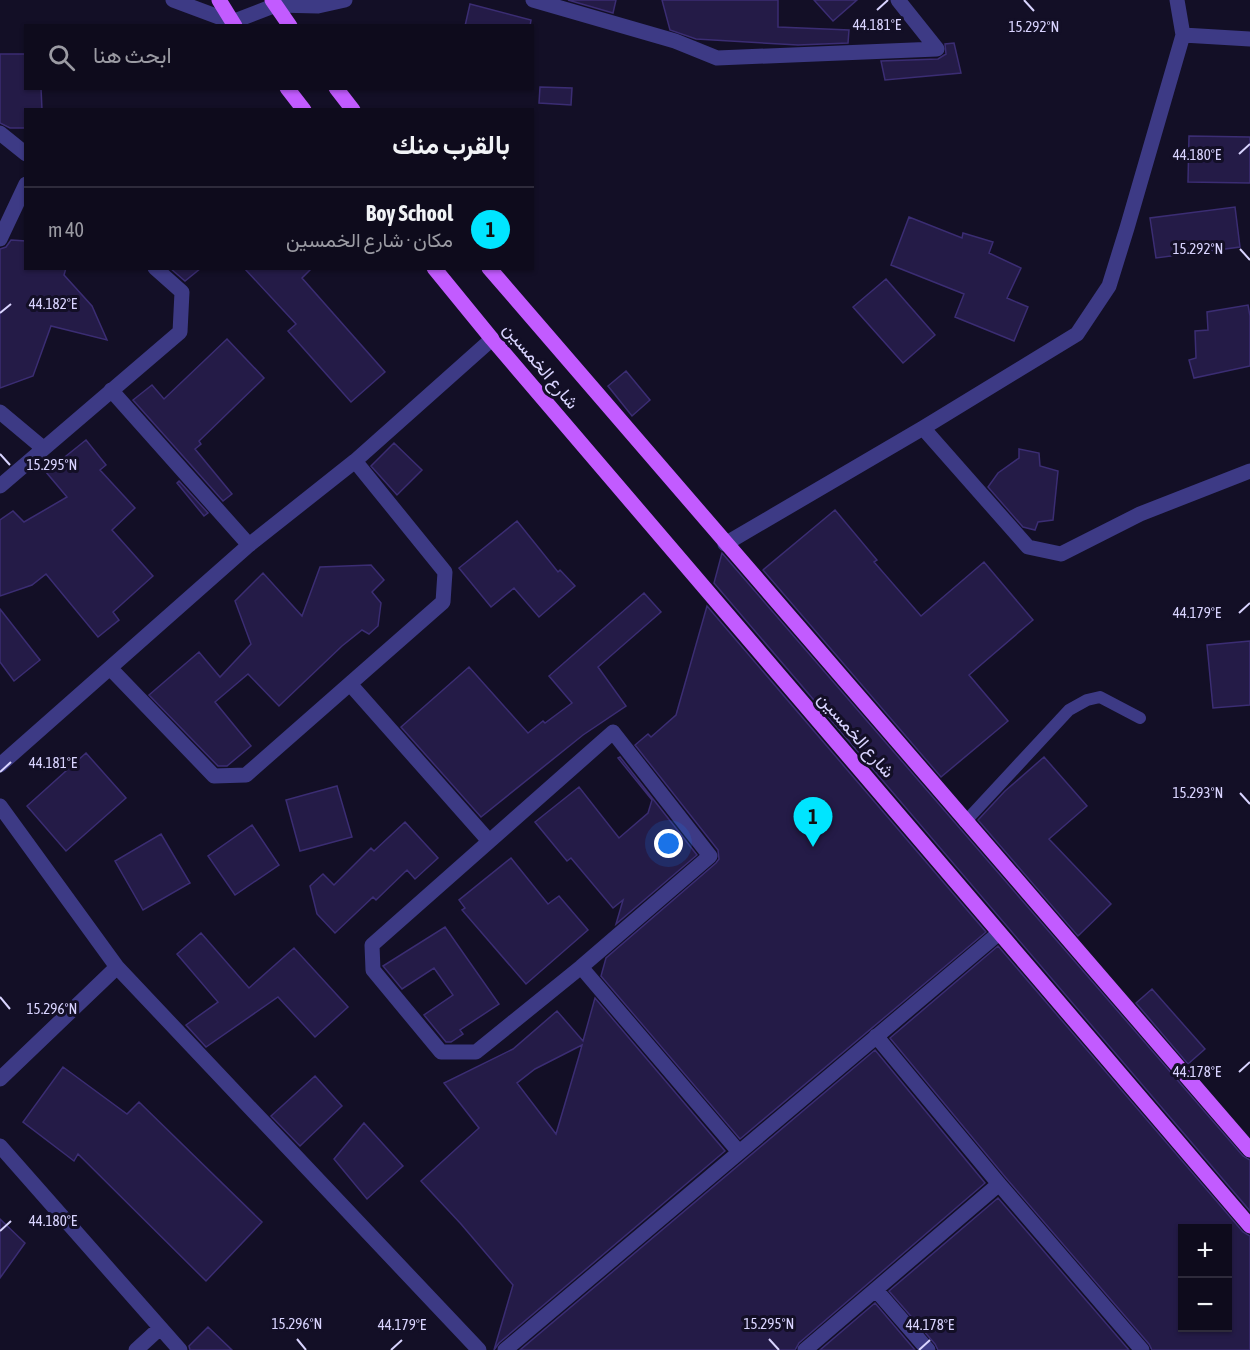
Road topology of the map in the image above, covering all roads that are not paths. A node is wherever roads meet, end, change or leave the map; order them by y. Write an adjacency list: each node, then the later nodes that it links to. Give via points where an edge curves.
1 (173, 0): 8 (street)
2 (219, 0): 8 (main road)
3 (345, 0): 7 (street, via 318,6)
4 (533, 0): 5 (street, via 675,41 717,58 937,48)
5 (898, 0)
6 (1178, 0): 10 (street)
7 (271, 2): 8 (street); 9 (main road)
8 (234, 24)
9 (288, 24)
10 (1183, 35): 11 (street); 26 (street, via 1109,286 1077,334)
11 (1250, 39)
12 (289, 90): 14 (main road)
13 (338, 90): 15 (main road)
14 (302, 108)
15 (351, 108)
16 (0, 133): 17 (street)
17 (24, 152)
18 (24, 188): 19 (street)
19 (0, 239)
20 (157, 270): 24 (street, via 182,292 180,332)
21 (436, 270): 23 (main road, شارع الخمسين)
22 (491, 270): 31 (main road, شارع الخمسين)
23 (492, 339): 28 (street); 40 (main road, شارع الخمسين)
24 (111, 390): 27 (street); 32 (street)
25 (0, 412): 27 (street)
26 (924, 428): 29 (street, via 1028,547 1061,554 1140,514); 31 (street)
27 (43, 448): 30 (street)
28 (355, 460): 32 (street); 34 (street, via 445,572 443,603)
29 (1250, 471)
30 (0, 486)
31 (725, 544): 38 (main road, شارع الخمسين)
32 (249, 545): 33 (street)
33 (110, 668): 34 (street, via 214,776 246,775); 36 (street)
34 (350, 684): 39 (street)
35 (1140, 718): 38 (lane, via 1100,697 1069,710)
36 (0, 765)
37 (0, 806): 41 (street)
38 (965, 822): 46 (main road, شارع الخمسين)
39 (489, 841): 42 (street, via 372,945 373,970 441,1052 476,1052); 42 (street, via 613,732 710,856)
40 (999, 933): 43 (street); 49 (main road, شارع الخمسين)
41 (117, 967): 44 (street); 54 (street)
42 (581, 967): 47 (street)
43 (876, 1036): 47 (street); 48 (street)
44 (0, 1079)
45 (0, 1146): 51 (street)
46 (1250, 1150)
47 (739, 1152): 55 (street)
48 (999, 1184): 50 (street); 58 (street)
49 (1250, 1227)
50 (876, 1290): 56 (street); 57 (street)
51 (160, 1328): 52 (street); 53 (street)
52 (136, 1350)
53 (180, 1350)
54 (479, 1350)
55 (506, 1350)
56 (805, 1350)
57 (928, 1350)
58 (1142, 1350)

